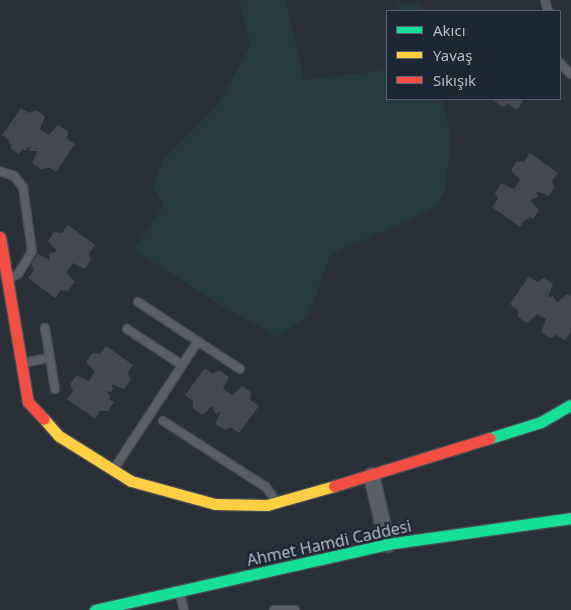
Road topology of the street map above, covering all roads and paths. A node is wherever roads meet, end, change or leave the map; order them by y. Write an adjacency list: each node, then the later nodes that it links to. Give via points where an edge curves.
1 (561, 64): 2 (lane)
2 (571, 74)
3 (0, 170): 5 (lane, via 14,176 23,187 32,251 19,273)
4 (0, 237): 5 (street)
5 (7, 280): 11 (street)
6 (138, 302): 9 (lane)
7 (45, 328): 10 (lane)
8 (127, 329): 12 (lane)
9 (198, 341): 12 (lane); 13 (lane)
10 (49, 358): 11 (lane); 14 (lane)
11 (22, 364): 17 (street, via 28,402 59,436)
12 (182, 365): 17 (lane)
13 (240, 369)
14 (55, 389)
15 (571, 405): 18 (street, via 541,422)
16 (163, 421): 19 (lane, via 266,487)
17 (113, 470): 19 (street, via 131,481 215,504 267,505)
18 (371, 475): 19 (street); 21 (street)
19 (276, 502)
20 (571, 518): 21 (street, Ahmet Hamdi Caddesi)
21 (387, 544): 22 (street, Ahmet Hamdi Caddesi)
22 (179, 591): 23 (street, Ahmet Hamdi Caddesi); 24 (lane)
23 (95, 610)
24 (184, 610)
25 (274, 610): 26 (lane)
26 (296, 610)

